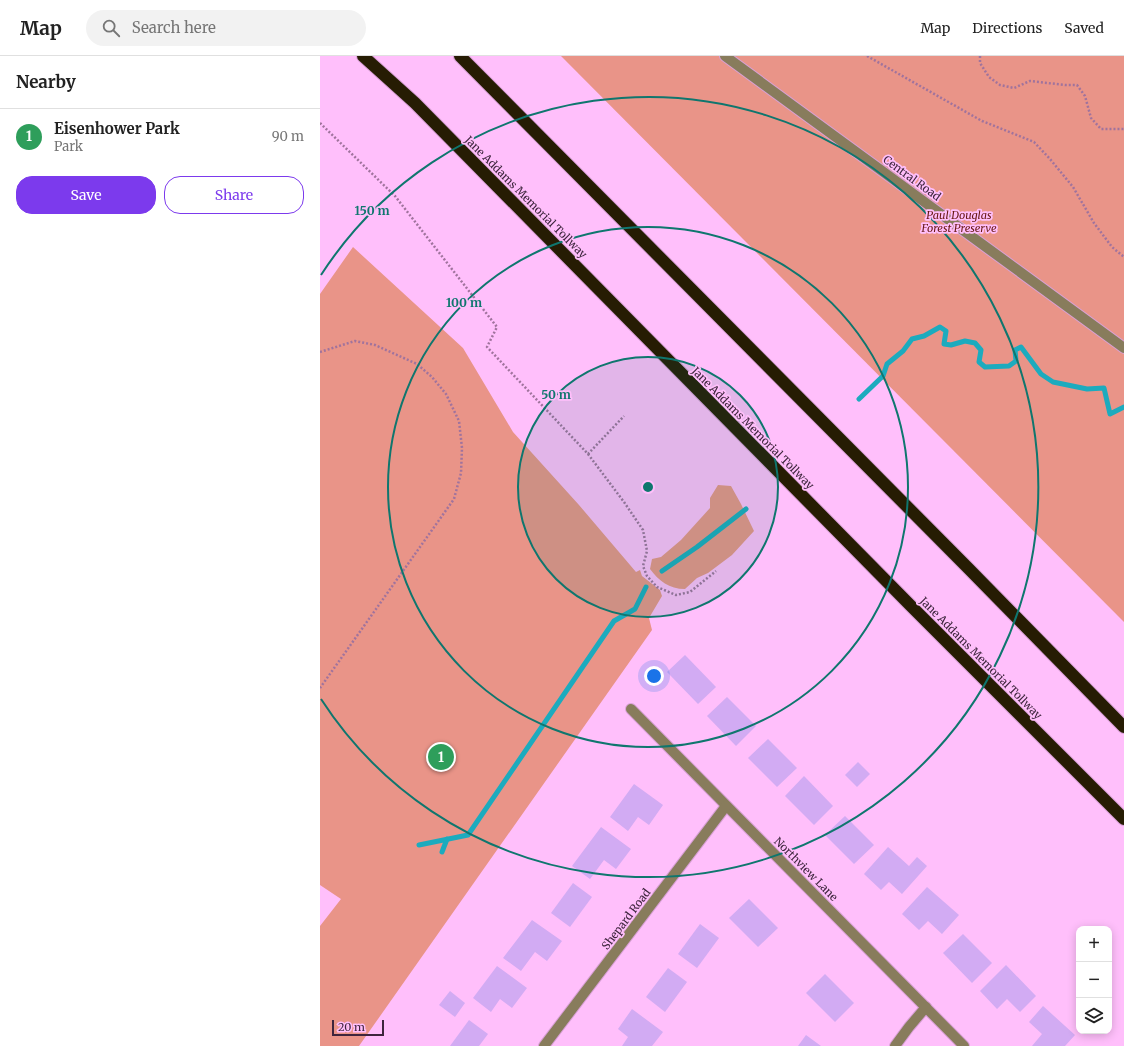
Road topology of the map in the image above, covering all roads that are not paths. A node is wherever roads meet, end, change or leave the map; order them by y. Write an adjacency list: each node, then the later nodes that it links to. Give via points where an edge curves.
1 (363, 56): 8 (highway, Jane Addams Memorial Tollway, via 415,104)
2 (460, 56): 6 (highway)
3 (725, 56): 4 (street, Central Road)
4 (1124, 348)
5 (631, 709): 7 (street, Northview Lane)
6 (1124, 727)
7 (726, 806): 9 (street, Northview Lane); 10 (street, Shepard Road)
8 (1124, 819)
9 (926, 1007): 11 (street); 12 (street, Northview Lane)
10 (544, 1046)
11 (895, 1046)
12 (964, 1046)

